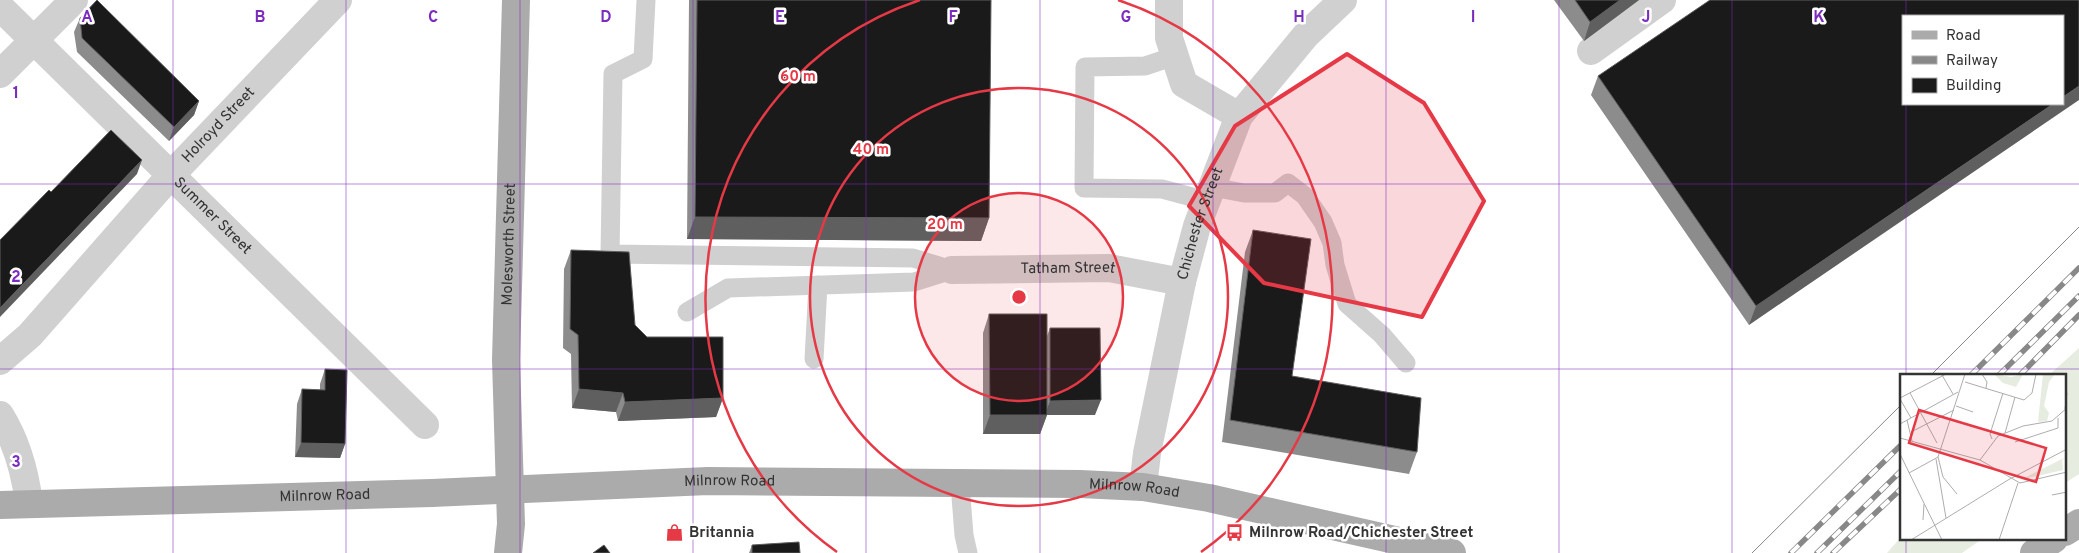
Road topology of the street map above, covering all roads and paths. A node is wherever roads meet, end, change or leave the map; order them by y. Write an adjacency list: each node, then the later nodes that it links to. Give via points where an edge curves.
1 (74, 0): 9 (street)
2 (338, 0): 14 (street, Holroyd Street)
3 (516, 0): 27 (main road, Molesworth Street, via 506,360)
4 (646, 0): 16 (lane, via 643,59 613,74 610,254 913,258)
5 (1169, 0): 11 (street, via 1168,38)
6 (1343, 0): 13 (street, Chichester Street, via 1306,36)
7 (1662, 0): 10 (street)
8 (0, 7): 9 (street, Summer Street)
9 (36, 41): 12 (street); 14 (street, Summer Street)
10 (1591, 51)
11 (1175, 56): 13 (street, via 1184,84); 15 (lane, via 1145,66 1085,67 1084,188 1162,189)
12 (0, 74)
13 (1238, 116): 15 (street, Chichester Street)
14 (170, 176): 21 (street, Holroyd Street, via 30,335); 24 (street, Summer Street)
15 (1209, 194): 17 (street, Chichester Street); 22 (lane, via 1275,193 1288,183 1305,196 1329,236 1347,304 1382,335)
16 (952, 270): 17 (street, Tatham Street, via 1109,268); 18 (lane, via 914,282)
17 (1182, 282): 26 (street, Chichester Street)
18 (818, 285): 19 (lane, via 728,288); 20 (lane)
19 (687, 312)
20 (814, 359)
21 (0, 360)
22 (1406, 363)
23 (0, 415): 28 (street, via 9,430 25,475)
24 (425, 424)
25 (960, 484): 26 (main road, Milnrow Road); 27 (main road, Milnrow Road, via 708,481); 34 (lane)
26 (1143, 487): 35 (main road, Milnrow Road, via 1209,498)
27 (510, 488): 28 (main road, Milnrow Road, via 432,493); 33 (main road, Molesworth Street)
28 (29, 503): 29 (main road, Milnrow Road)
29 (0, 505)
30 (2079, 522): 31 (main road)
31 (2066, 531)
32 (2053, 540): 36 (main road)
33 (508, 553)
34 (968, 553)
35 (1452, 553)
36 (2034, 553)

